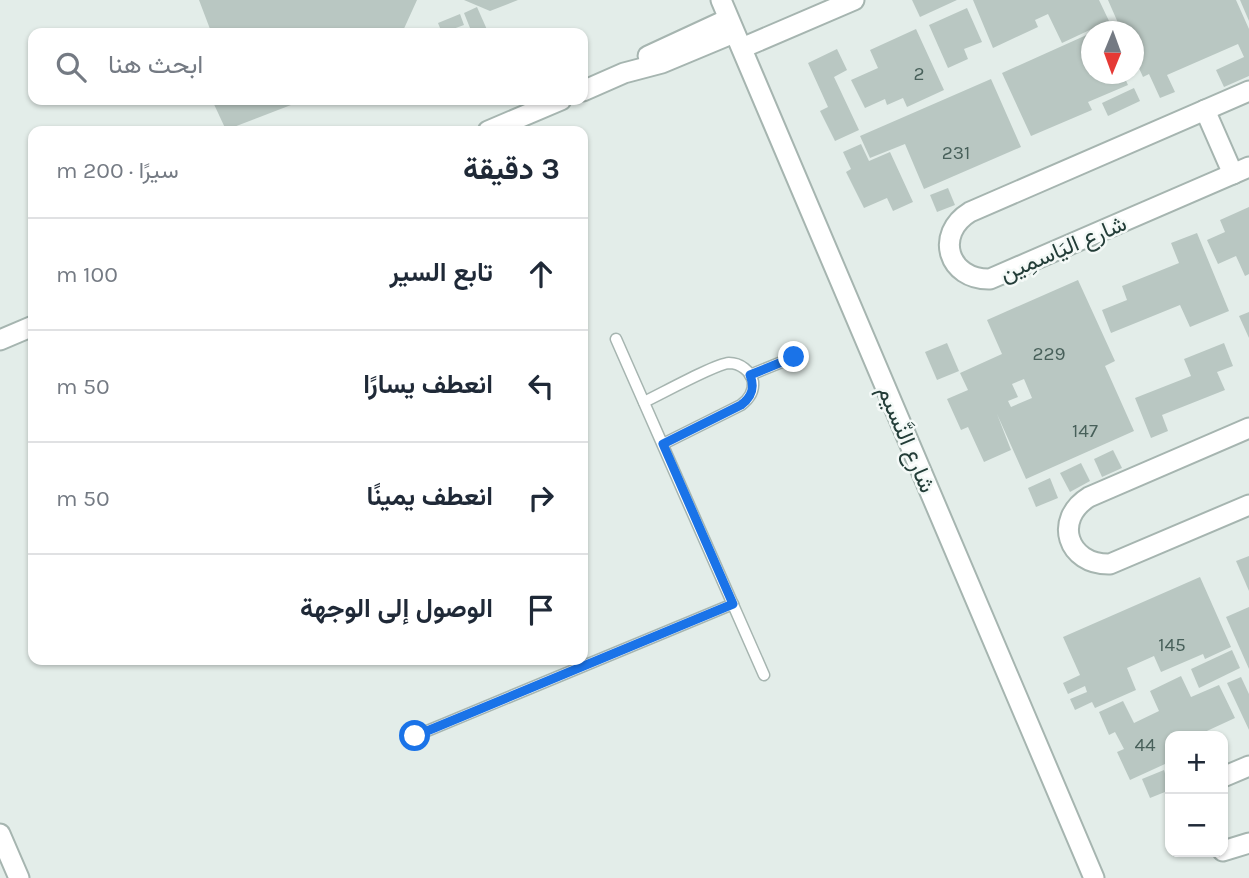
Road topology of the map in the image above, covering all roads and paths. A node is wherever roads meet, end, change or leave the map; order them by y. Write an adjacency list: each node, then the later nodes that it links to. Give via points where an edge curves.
1 (721, 0): 3 (street, شارع النَّسيم)
2 (854, 0): 3 (street)
3 (735, 34): 4 (street, via 655,52); 30 (street, شارع النَّسيم)
4 (588, 89)
5 (1249, 91): 7 (street, شارع اليَاسمِين)
6 (549, 105): 8 (street)
7 (1205, 110): 9 (street, شارع اليَاسمِين); 9 (street, شارع اليَاسمِين, via 961,217 950,234 955,263 970,276 990,279)
8 (500, 126)
9 (1241, 171)
10 (28, 328): 12 (street)
11 (616, 339): 15 (lane)
12 (0, 340)
13 (794, 357): 14 (lane)
14 (750, 375): 15 (lane, via 739,365 724,364); 17 (lane, via 753,388 747,401)
15 (644, 402): 17 (lane)
16 (1249, 428): 18 (street, via 1089,497 1070,519 1070,539 1074,549 1090,562 1110,564)
17 (663, 444): 19 (lane)
18 (1249, 505)
19 (733, 604): 20 (lane); 22 (lane)
20 (588, 664)
21 (586, 665): 23 (lane)
22 (764, 676)
23 (415, 736)
24 (1249, 766): 25 (street)
25 (1228, 775)
26 (0, 834): 29 (street)
27 (1249, 843): 28 (street)
28 (1228, 850)
29 (19, 878)
30 (1094, 878)

